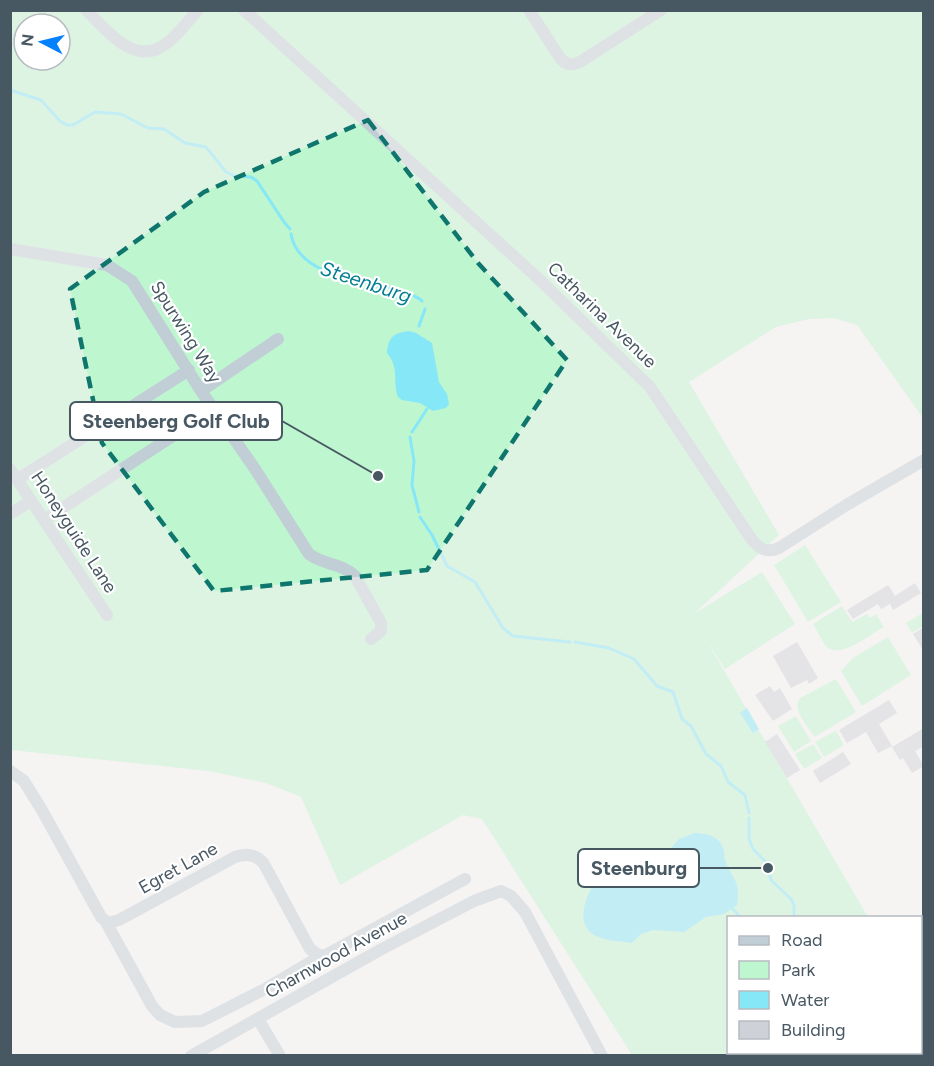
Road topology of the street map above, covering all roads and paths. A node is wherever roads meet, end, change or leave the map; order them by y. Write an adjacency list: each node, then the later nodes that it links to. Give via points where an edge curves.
1 (86, 10): 2 (street, via 125,46 141,51 168,42)
2 (198, 10)
3 (244, 10): 11 (street, Catharina Avenue, via 542,282 650,387 759,547 770,551 779,548)
4 (529, 10): 5 (street, via 560,58 571,65)
5 (661, 10)
6 (10, 249): 8 (street, Spurwing Way, via 107,265 124,274)
7 (278, 339): 9 (street)
8 (189, 370): 9 (street, Spurwing Way); 12 (street)
9 (201, 391): 10 (street, Spurwing Way)
10 (214, 409): 15 (street); 17 (street, Spurwing Way, via 309,554 355,576 381,624 381,631)
11 (924, 460)
12 (14, 474): 13 (street, Honeyguide Lane)
13 (31, 501): 14 (street); 15 (street, Honeyguide Lane)
14 (10, 514)
15 (44, 520): 16 (street, Honeyguide Lane)
16 (107, 615)
17 (371, 639)
18 (10, 771): 20 (street, via 24,781)
19 (465, 879): 21 (street)
20 (106, 922): 21 (street, via 152,1006 175,1022 202,1021); 21 (street, Egret Lane, via 115,922 235,857 249,855 264,864 310,950)
21 (321, 956)
22 (258, 1019): 23 (street, Charnwood Avenue); 24 (street); 25 (street, Charnwood Avenue, via 380,950 501,891 525,912)
23 (191, 1056)
24 (280, 1056)
25 (602, 1056)

